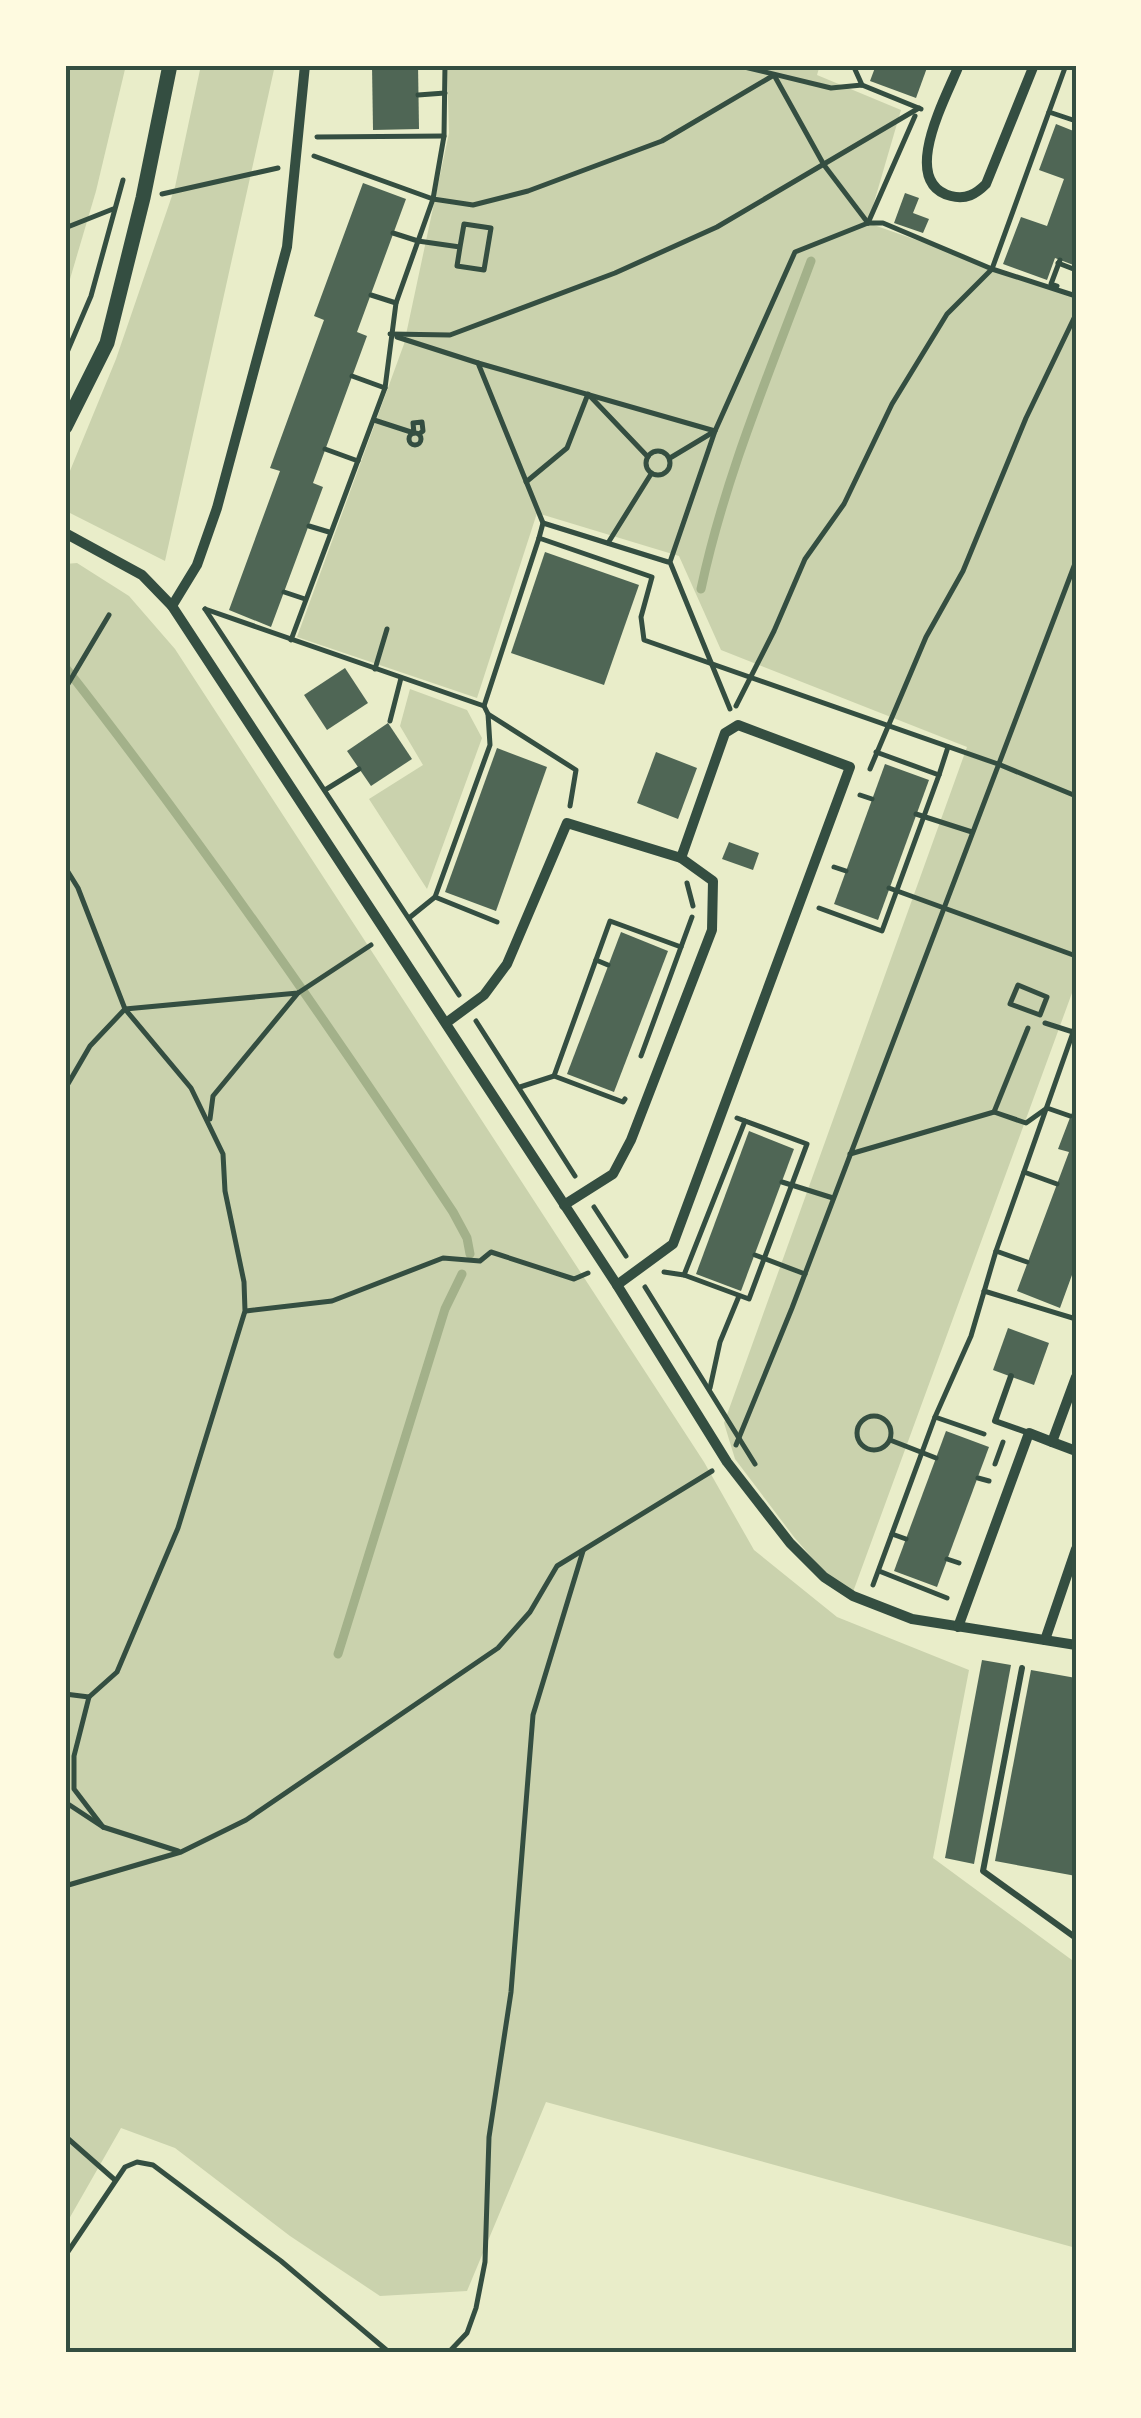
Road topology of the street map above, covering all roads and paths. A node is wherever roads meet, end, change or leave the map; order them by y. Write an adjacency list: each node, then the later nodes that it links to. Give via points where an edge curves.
1 (170, 65): 24 (street)
2 (304, 65): 19 (street)
3 (445, 65): 11 (path)
4 (736, 65): 9 (path)
5 (853, 65): 10 (path)
6 (959, 65): 16 (street)
7 (1034, 65): 16 (street, via 976,195 955,198 928,178 924,158)
8 (1066, 65): 15 (path)
9 (774, 75): 10 (path, via 831,88); 23 (path); 25 (path, via 662,140 528,191 473,205)
10 (862, 85): 14 (path)
11 (445, 94): 13 (path); 18 (path)
12 (924, 94): 14 (path)
13 (418, 95)
14 (918, 108): 16 (path); 23 (path); 27 (path)
15 (1049, 112): 17 (path); 32 (path)
16 (940, 114)
17 (1076, 121)
18 (444, 136): 19 (path); 25 (path)
19 (298, 137): 20 (street)
20 (296, 150): 22 (street); 25 (path)
21 (128, 164): 26 (path)
22 (295, 164): 24 (path); 64 (street, via 287,246 236,436 197,566)
23 (824, 165): 27 (path); 38 (path, via 717,227 615,274 450,335)
24 (143, 198): 26 (path); 45 (street, via 107,343)
25 (432, 198): 30 (path)
26 (114, 208): 28 (path); 39 (path, via 91,296)
27 (868, 223): 32 (path); 46 (path, via 796,252)
28 (65, 228)
29 (393, 233): 30 (path)
30 (418, 241): 31 (path); 36 (path)
31 (460, 248): 31 (path, via 464,224 491,228 484,270 457,266)
32 (992, 269): 34 (path); 70 (path, via 947,314 892,404 844,504 805,559)
33 (1076, 270): 34 (path, via 1059,262 1051,284)
34 (1076, 292)
35 (371, 294): 36 (path)
36 (396, 303): 38 (path)
37 (1076, 314): 76 (path, via 963,571)
38 (390, 334): 40 (path); 42 (path)
39 (65, 357)
40 (478, 363): 43 (path); 53 (path)
41 (352, 376): 42 (path)
42 (386, 388): 44 (path)
43 (588, 394): 46 (path); 49 (path); 53 (path, via 566,448)
44 (374, 420): 47 (path); 51 (path)
45 (65, 427)
46 (715, 432): 50 (path); 68 (path, via 670,562)
47 (416, 433)
48 (326, 449): 51 (path)
49 (648, 457): 50 (path, via 657,451); 52 (path)
50 (670, 458): 52 (path, via 666,473)
51 (358, 461): 56 (path)
52 (652, 474): 59 (path)
53 (526, 482): 54 (path)
54 (543, 523): 58 (path); 59 (path)
55 (309, 526): 56 (path)
56 (329, 532): 63 (path)
57 (65, 533): 64 (street, via 142,575)
58 (539, 538): 68 (path, via 652,577 640,616 644,640); 73 (path)
59 (608, 544): 61 (path)
60 (1076, 561): 79 (path)
61 (668, 562)
62 (284, 592): 63 (path)
63 (305, 599): 67 (path)
64 (175, 603): 67 (path); 102 (street)
65 (109, 615): 72 (path)
66 (387, 629): 69 (path)
67 (290, 640): 69 (path)
68 (709, 662): 70 (path); 70 (path, via 732,713)
69 (374, 669): 71 (path)
70 (751, 677): 76 (path)
71 (401, 678): 73 (path); 75 (path)
72 (65, 689)
73 (484, 706): 74 (path)
74 (488, 714): 87 (path, via 576,770); 90 (path, via 490,744 479,786)
75 (390, 721)
76 (886, 726): 77 (path)
77 (948, 747): 79 (path); 81 (path)
78 (876, 752): 81 (path)
79 (998, 764): 84 (path); 88 (path)
80 (359, 769): 82 (path)
81 (939, 775): 86 (path)
82 (325, 790)
83 (860, 794): 85 (path)
84 (1076, 796)
85 (872, 799)
86 (920, 816): 88 (path); 96 (path)
87 (567, 824): 89 (street); 111 (street, via 507,964 484,994)
88 (972, 832): 98 (path)
89 (681, 858): 123 (street, via 725,734 738,725 850,767); 136 (street, via 713,881 712,930 622,1157 612,1174)
90 (448, 860): 91 (path); 97 (path)
91 (456, 862)
92 (65, 867): 109 (path)
93 (834, 867): 94 (path)
94 (846, 871)
95 (674, 876): 103 (path, via 687,883 694,912)
96 (892, 890): 98 (path); 99 (path, via 882,931)
97 (436, 897): 100 (path); 101 (path)
98 (944, 906): 104 (path); 128 (path)
99 (819, 908)
100 (409, 918)
101 (498, 922)
102 (388, 934): 108 (path); 111 (street)
103 (681, 947): 105 (path, via 610,920); 117 (path)
104 (1076, 956)
105 (596, 960): 106 (path); 115 (path)
106 (608, 966)
107 (1018, 985): 107 (path, via 1047,996 1040,1015 1010,1004)
108 (302, 990): 109 (path); 127 (path, via 213,1096)
109 (125, 1010): 121 (path, via 90,1046); 127 (path, via 191,1088)
110 (1046, 1022): 114 (path)
111 (446, 1023): 136 (street)
112 (1076, 1024): 114 (path)
113 (1028, 1028): 124 (path)
114 (1075, 1033): 122 (path)
115 (568, 1034): 116 (path); 118 (path)
116 (580, 1039)
117 (636, 1068)
118 (554, 1076): 119 (path, via 624,1102); 120 (path)
119 (630, 1085)
120 (518, 1088)
121 (65, 1089)
122 (1047, 1108): 124 (path, via 1026,1123); 125 (path); 131 (path)
123 (722, 1112): 126 (path); 142 (street, via 673,1244)
124 (994, 1112): 128 (path)
125 (1070, 1116)
126 (745, 1121): 129 (path); 134 (path, via 807,1144)
127 (210, 1122): 150 (path, via 223,1154)
128 (850, 1154): 135 (path)
129 (729, 1160): 130 (path); 137 (path)
130 (737, 1164)
131 (1024, 1172): 133 (path); 139 (path)
132 (782, 1182): 134 (path)
133 (1057, 1184)
134 (792, 1185): 135 (path); 141 (path)
135 (834, 1198): 145 (path)
136 (564, 1205): 144 (street)
137 (701, 1233): 138 (path); 146 (path)
138 (710, 1237)
139 (996, 1251): 143 (path); 148 (path)
140 (755, 1255): 141 (path)
141 (764, 1258): 145 (path); 149 (path, via 748,1299)
142 (650, 1262): 146 (path); 147 (street)
143 (1028, 1262)
144 (604, 1267): 147 (street); 150 (path, via 574,1279 492,1252 480,1262 443,1258 332,1301)
145 (805, 1274): 158 (path)
146 (684, 1275): 149 (path)
147 (616, 1286): 165 (street)
148 (984, 1291): 151 (path); 155 (path)
149 (739, 1296): 154 (path)
150 (246, 1311): 184 (path, via 178,1528 117,1672)
151 (1076, 1320)
152 (1012, 1376): 156 (lane, via 995,1421)
153 (1076, 1377): 161 (street)
154 (710, 1388)
155 (935, 1417): 157 (path); 163 (path)
156 (1029, 1433): 161 (street); 179 (street)
157 (986, 1435)
158 (740, 1436): 165 (path); 166 (path)
159 (890, 1440): 159 (path, via 889,1425 877,1416 858,1427 864,1447 879,1449); 163 (path)
160 (1003, 1441): 167 (path, via 988,1482)
161 (1052, 1442): 162 (street)
162 (1076, 1451)
163 (922, 1453): 164 (path); 168 (path)
164 (936, 1458)
165 (726, 1462): 172 (path); 179 (street, via 824,1577 898,1613)
166 (761, 1474)
167 (978, 1478)
168 (892, 1534): 169 (path); 175 (path)
169 (906, 1539)
170 (965, 1546): 174 (path)
171 (1076, 1549): 180 (street)
172 (584, 1550): 187 (path, via 557,1566 498,1648 246,1820); 194 (path, via 534,1715 511,1992 488,2137 485,2262 472,2321)
173 (947, 1559): 174 (path)
174 (959, 1563): 176 (path)
175 (878, 1572): 177 (path); 178 (path)
176 (953, 1580)
177 (870, 1592)
178 (947, 1598)
179 (958, 1627): 180 (street)
180 (1044, 1640): 181 (street)
181 (1076, 1645)
182 (1022, 1668): 189 (lane, via 983,1871)
183 (65, 1694): 184 (path)
184 (89, 1697): 186 (path, via 74,1756 74,1789)
185 (65, 1802): 186 (path)
186 (102, 1827): 187 (path)
187 (181, 1852): 188 (path)
188 (65, 1886)
189 (1076, 1938)
190 (65, 2136): 191 (path)
191 (115, 2180): 192 (path); 193 (path, via 124,2167 153,2165)
192 (65, 2256)
193 (390, 2353)
194 (448, 2353)

